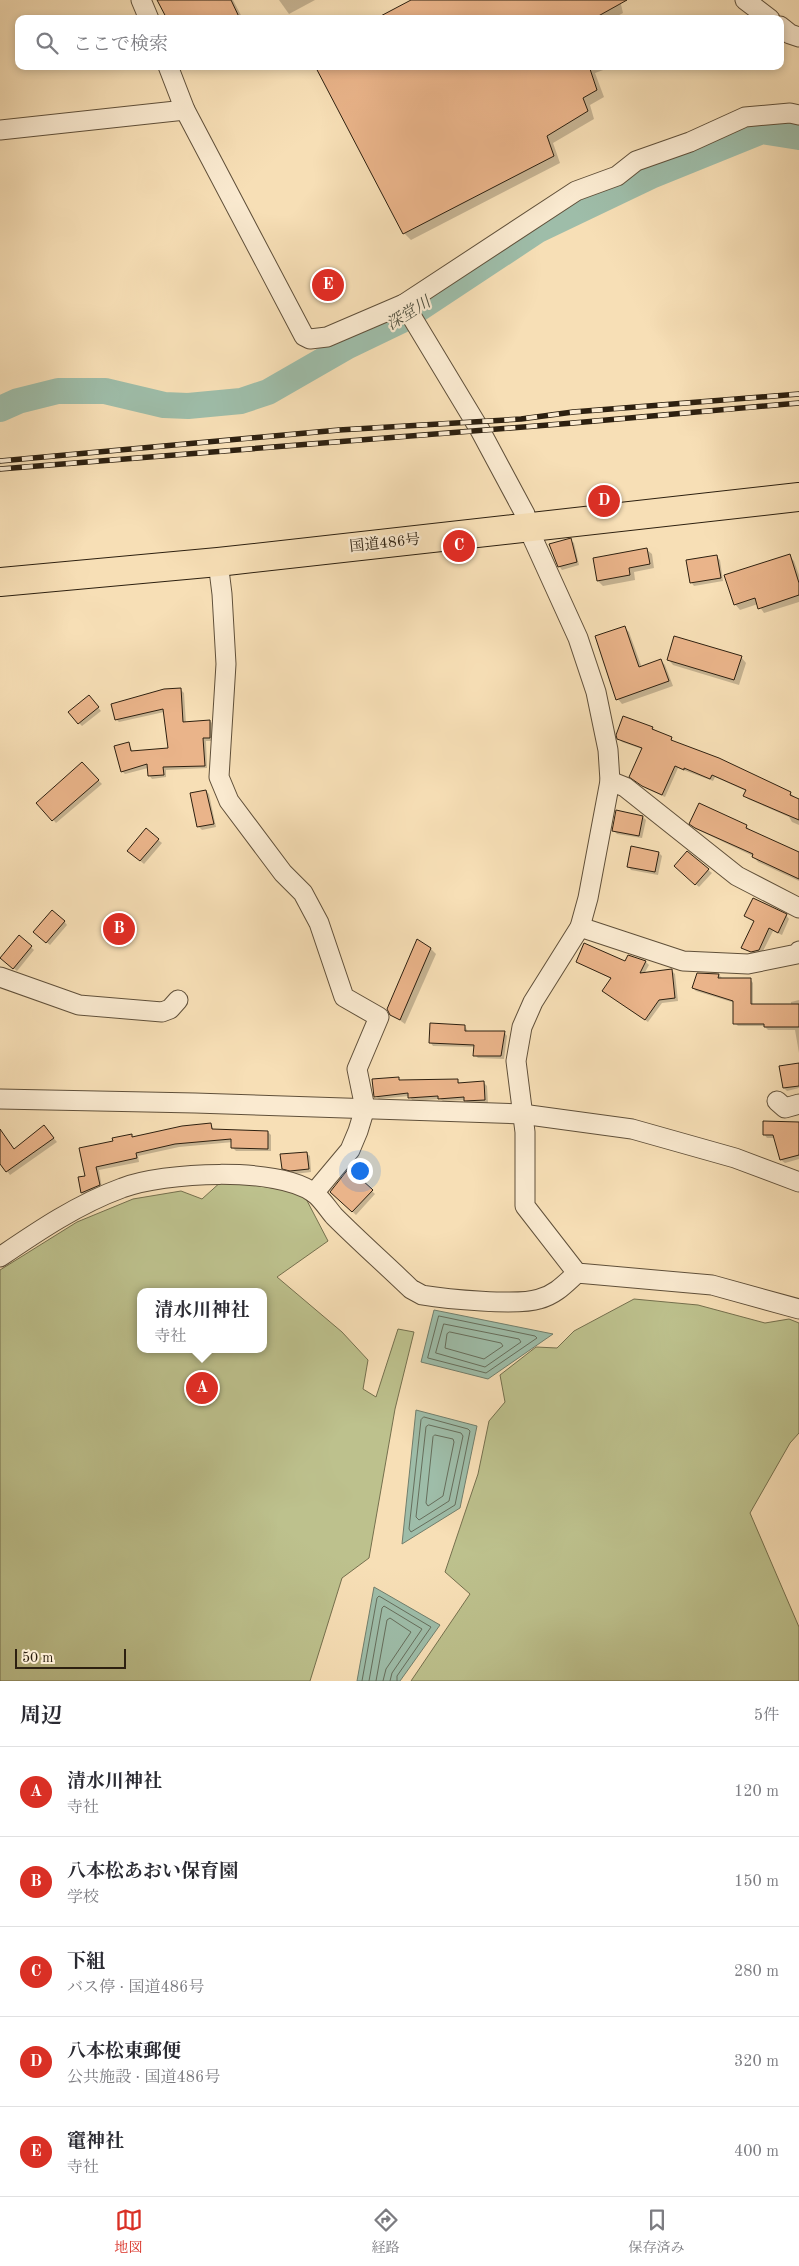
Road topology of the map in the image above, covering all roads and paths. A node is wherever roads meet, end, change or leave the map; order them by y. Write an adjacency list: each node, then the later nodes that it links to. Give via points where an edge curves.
1 (141, 0): 3 (street)
2 (745, 0): 4 (street)
3 (147, 15)
4 (765, 15)
5 (784, 29): 6 (street)
6 (799, 37)
7 (170, 70): 8 (street)
8 (185, 110): 10 (street); 11 (street, via 304,336 310,339 327,337)
9 (799, 115): 11 (street, via 745,117 690,142 636,161 617,176 576,191)
10 (0, 130)
11 (407, 310): 13 (street, via 480,430 525,514)
12 (797, 502): 13 (highway, 国道486号)
13 (528, 528): 14 (highway, 国道486号); 16 (street, via 578,638 596,692 608,750)
14 (218, 562): 15 (highway, 国道486号); 25 (street, via 226,664 218,777 229,802 283,873 303,893 319,923 344,997 379,1017 357,1070)
15 (0, 582)
16 (610, 781): 17 (street, via 625,787 737,876); 18 (street)
17 (799, 908)
18 (580, 927): 19 (street, via 683,961 748,964); 26 (street, via 533,1002 522,1027 516,1061)
19 (798, 954)
20 (0, 977): 21 (street, via 79,1005 101,1008 162,1012)
21 (178, 1000)
22 (0, 1099): 25 (street)
23 (777, 1101): 24 (street, via 785,1108)
24 (799, 1104)
25 (365, 1108): 26 (street); 28 (street, via 350,1150)
26 (522, 1114): 27 (street, via 632,1129 735,1158); 30 (street, via 526,1132 525,1206)
27 (799, 1182)
28 (314, 1193): 29 (street, via 288,1181 257,1175 215,1174 158,1180 124,1187 103,1196); 30 (street, via 411,1289 422,1295 538,1300 556,1292)
29 (0, 1256)
30 (577, 1273): 31 (street, via 712,1285)
31 (799, 1309)

